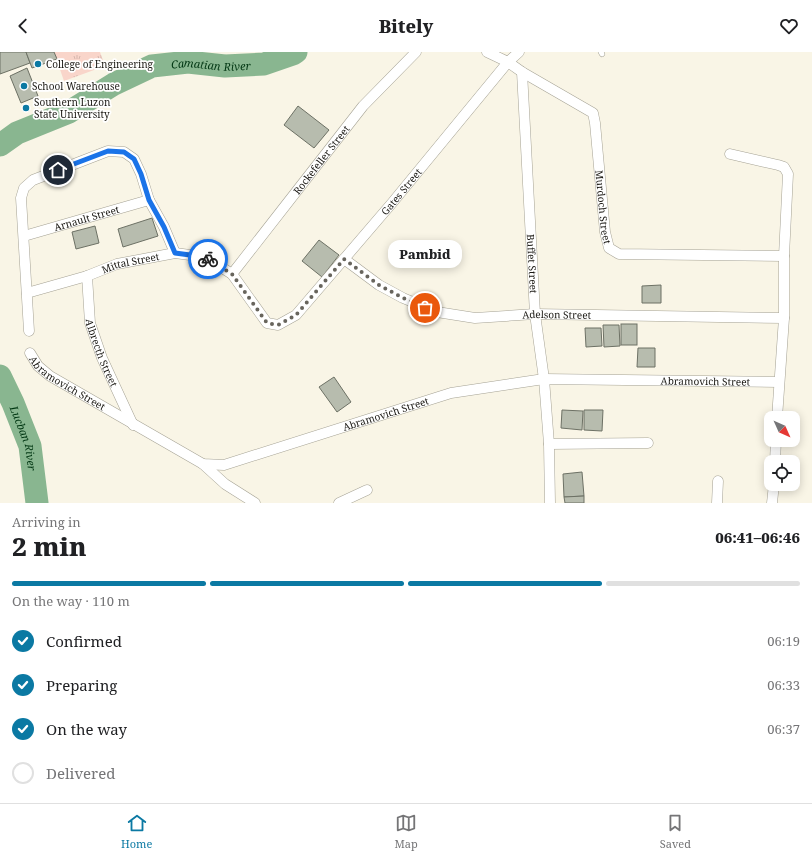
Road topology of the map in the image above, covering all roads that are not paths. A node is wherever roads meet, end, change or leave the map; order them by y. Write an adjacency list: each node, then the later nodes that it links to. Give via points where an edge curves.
1 (416, 52): 12 (street, Rockefeller Street, via 363,106)
2 (487, 52): 4 (street, Murdoch Street)
3 (519, 52): 4 (street, Gates Street)
4 (508, 62): 5 (street, Murdoch Street); 11 (street, Gates Street)
5 (522, 72): 10 (street, Murdoch Street, via 592,113 609,248 620,254); 15 (street, Buffet Street)
6 (730, 154): 10 (street, via 784,167 788,174)
7 (149, 200): 8 (street, Arnault Street); 8 (street, via 134,159 124,152 108,151 33,180 24,188 21,198); 9 (street)
8 (24, 236): 14 (street)
9 (175, 253): 12 (street, Mittal Street, via 205,257); 13 (street, Mittal Street, via 118,264)
10 (784, 256): 16 (street)
11 (344, 259): 15 (street, Adelson Street, via 379,285 437,312 475,318); 17 (street, Gates Street, via 296,315)
12 (232, 274): 17 (street, Mittal Street, via 267,323)
13 (87, 276): 14 (street, Mittal Street); 23 (street, Albrecth Street, via 90,323 102,358)
14 (27, 293): 18 (street)
15 (535, 314): 16 (street, Adelson Street); 20 (street, Buffet Street)
16 (784, 318): 21 (street)
17 (278, 325)
18 (29, 331)
19 (30, 353): 23 (street, Abramovich Street, via 38,366 50,376)
20 (544, 379): 21 (street, Abramovich Street); 25 (street, Buffet Street); 26 (street, Abramovich Street, via 452,393 224,465)
21 (779, 382): 22 (street)
22 (777, 411)
23 (133, 425): 26 (street, Abramovich Street)
24 (648, 443): 25 (street)
25 (549, 444): 32 (street, Buffet Street)
26 (203, 464): 30 (street, via 225,484)
27 (718, 481): 33 (street)
28 (367, 490): 31 (street)
29 (773, 491): 34 (street)
30 (254, 503)
31 (338, 503)
32 (550, 503)
33 (717, 503)
34 (772, 503)

